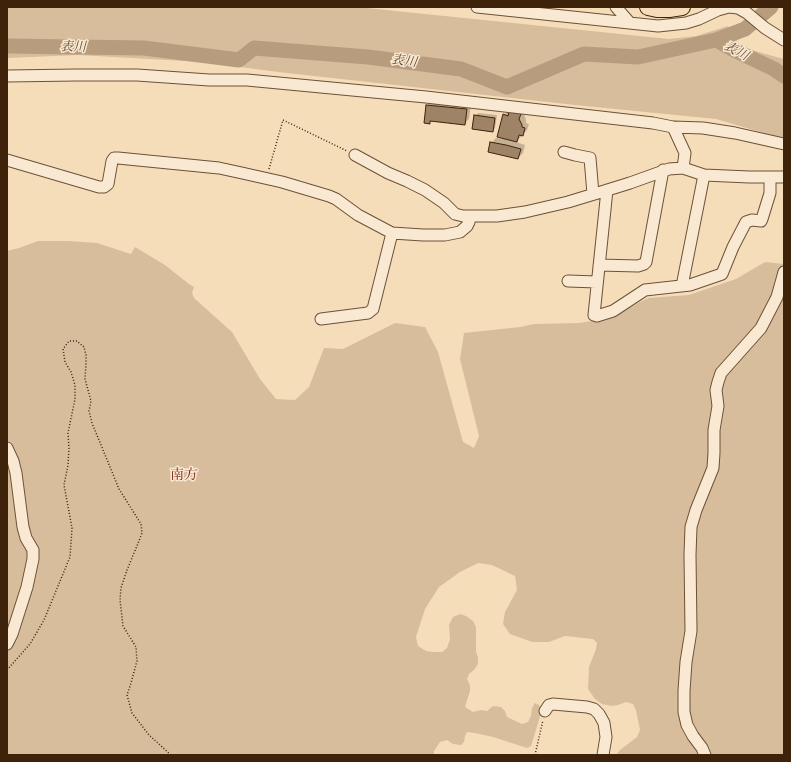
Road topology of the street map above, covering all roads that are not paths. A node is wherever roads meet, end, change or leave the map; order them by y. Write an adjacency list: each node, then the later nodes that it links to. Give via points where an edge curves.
1 (476, 7): 5 (street)
2 (616, 7): 5 (street)
3 (648, 7): 4 (highway)
4 (682, 7)
5 (630, 23): 6 (street, via 658,26 686,23 729,7 747,12)
6 (784, 40)
7 (7, 76): 8 (street, via 137,75 247,80)
8 (673, 126): 9 (street, via 735,133); 13 (street, via 685,153)
9 (784, 144)
10 (564, 152): 19 (street, via 590,158)
11 (355, 155): 20 (street, via 425,190 455,214)
12 (7, 160): 21 (street, via 100,187 108,184 114,158 219,168 329,196)
13 (683, 168): 14 (street); 15 (street)
14 (663, 170): 18 (street); 22 (street, via 646,262 638,266)
15 (704, 175): 16 (street); 26 (street)
16 (770, 177): 17 (street); 26 (street, via 770,193 762,219 746,222 722,274)
17 (784, 177)
18 (607, 190): 19 (street); 22 (street)
19 (593, 194): 20 (street, via 525,212)
20 (470, 216): 21 (street, via 467,226 460,232 445,235)
21 (392, 234): 27 (street, via 373,309 368,312)
22 (599, 265): 25 (street)
23 (784, 272): 32 (street, via 777,297 761,328 721,373 716,390 718,406 714,430 713,468 691,526 691,632 686,662 684,712 687,725)
24 (568, 281): 25 (street)
25 (597, 282): 26 (street, via 594,315 597,316 613,311 645,290)
26 (682, 286)
27 (320, 319)
28 (7, 448): 29 (street, via 16,472 23,527 33,550 33,559 27,587)
29 (7, 644)
30 (545, 711): 31 (street, via 553,704 594,709 604,723 606,737)
31 (603, 755)
32 (705, 755)

